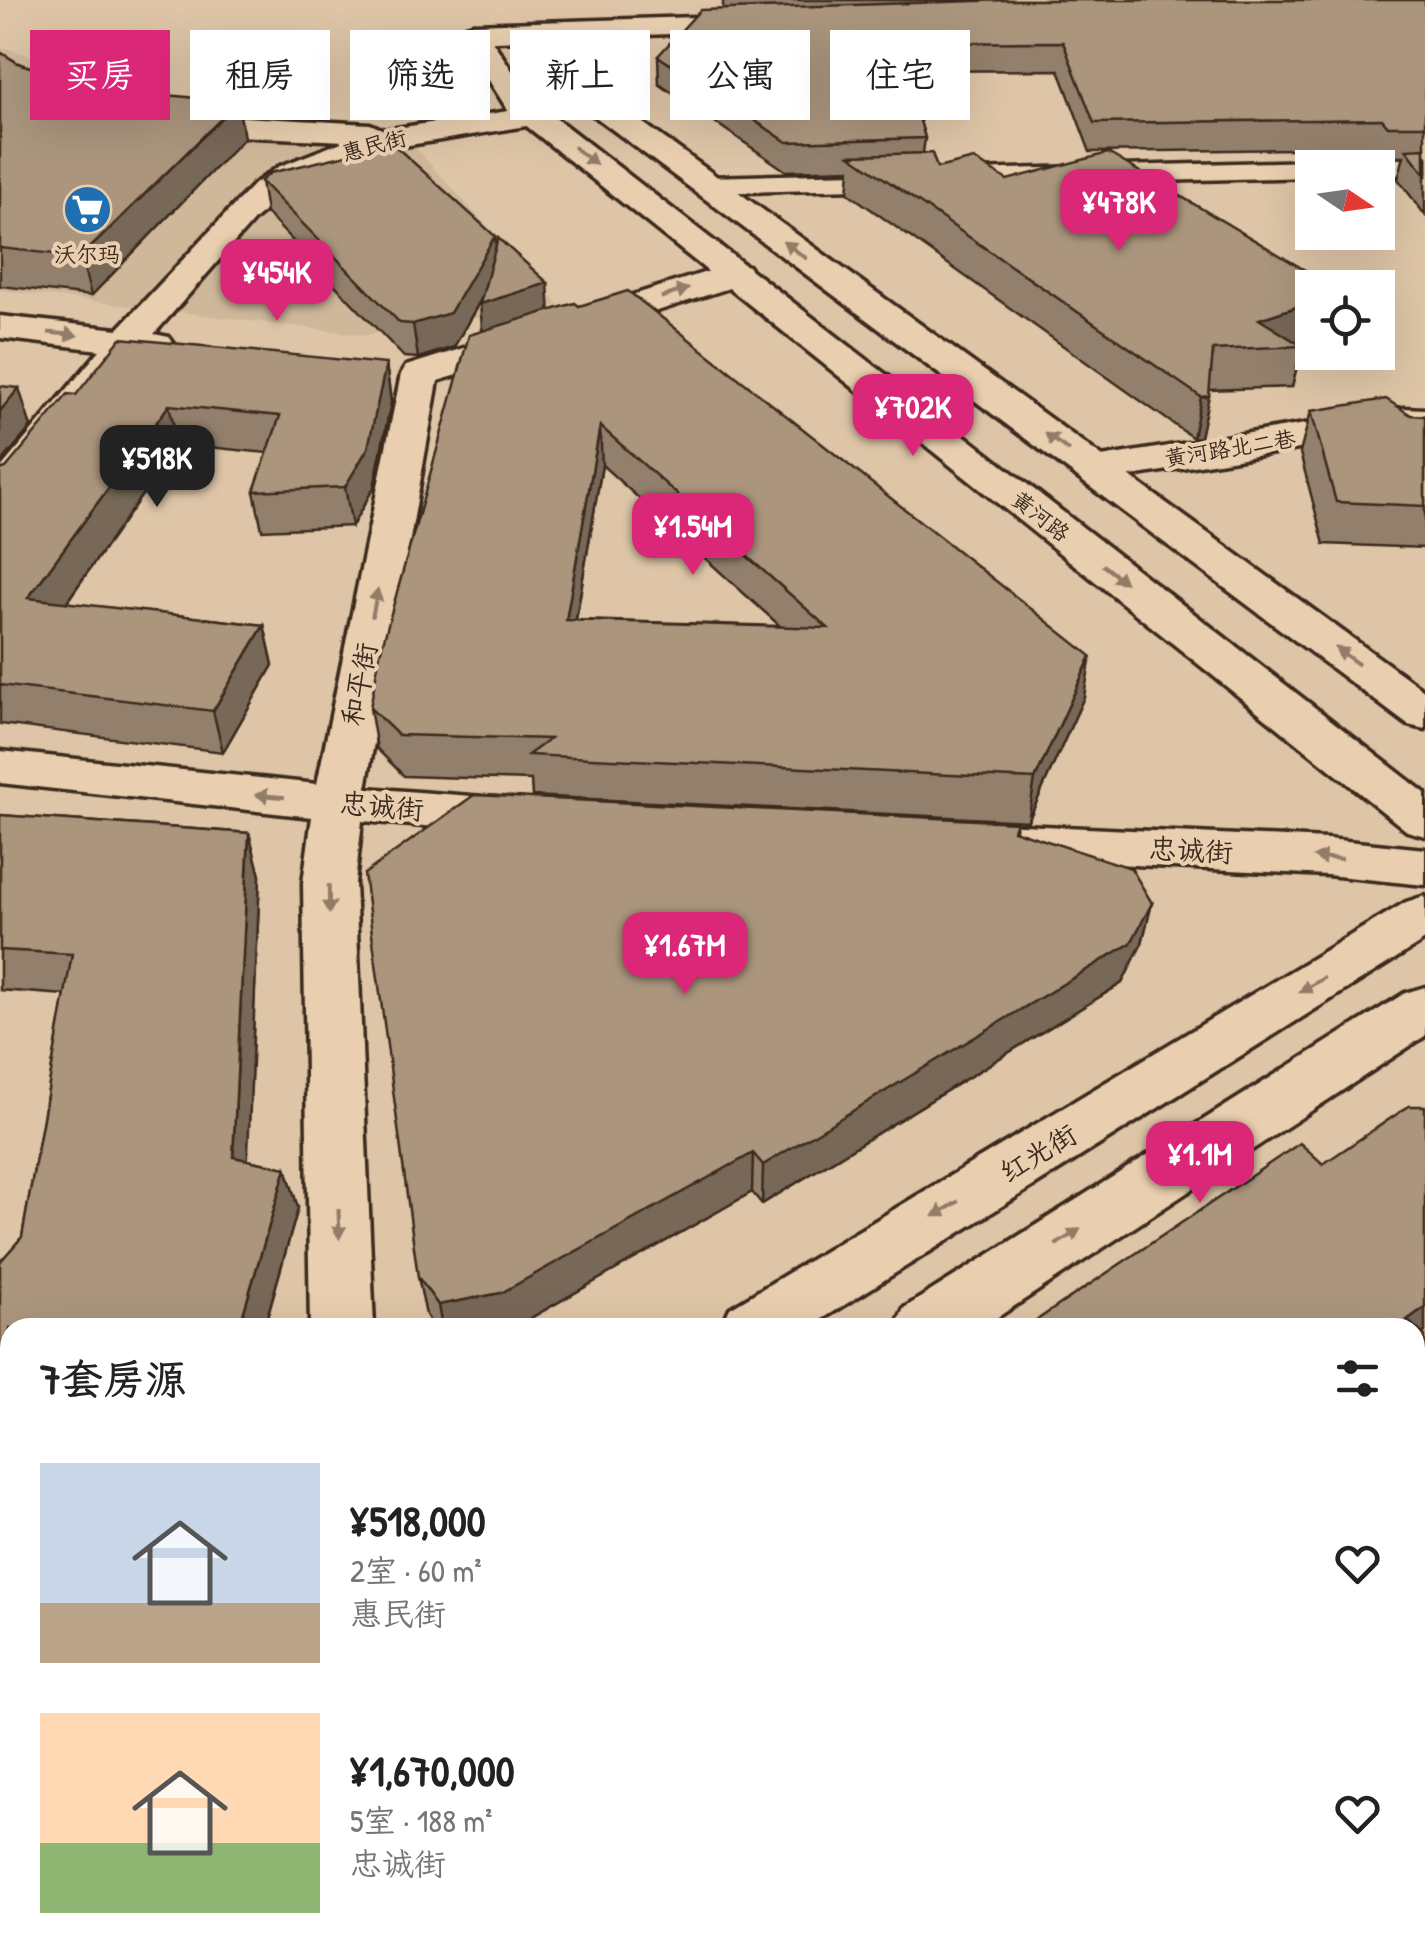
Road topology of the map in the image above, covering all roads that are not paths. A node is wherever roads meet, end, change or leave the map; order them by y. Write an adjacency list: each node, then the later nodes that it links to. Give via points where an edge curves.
1 (791, 13): 2 (main road)
2 (523, 16): 3 (main road, 黄河路, via 466,22); 11 (main road, via 584,94)
3 (510, 90)
4 (170, 117): 7 (main road)
5 (510, 119): 7 (main road, 惠民街)
6 (539, 120): 12 (main road, 黄河路, one-way to 12)
7 (402, 135): 14 (main road, 惠民街, via 288,176 254,202)
8 (1425, 166): 9 (lane)
9 (1395, 167)
10 (1295, 169): 11 (lane)
11 (707, 184): 17 (main road, one-way to 11)
12 (735, 274): 21 (main road, 和平街, one-way to 12, via 401,372); 23 (main road, 黄河路, one-way to 23)
13 (0, 327): 14 (main road, one-way to 14)
14 (125, 341): 15 (main road); 18 (main road, 惠民街)
15 (184, 348)
16 (1425, 421): 17 (main road, 黄河路北二巷)
17 (1095, 470): 19 (main road, one-way to 17)
18 (0, 496)
19 (1425, 714)
20 (0, 767): 21 (main road, 忠诚街, one-way to 20)
21 (340, 802): 22 (main road, 忠诚街); 28 (main road, 和平街, one-way to 28, via 329,883)
22 (569, 819)
23 (1425, 819)
24 (928, 837): 25 (main road, 忠诚街, one-way to 24)
25 (1425, 866)
26 (1425, 915): 29 (main road, 红光街, one-way to 29)
27 (1425, 1008): 30 (main road, one-way to 27)
28 (342, 1318)
29 (769, 1318)
30 (943, 1318)

